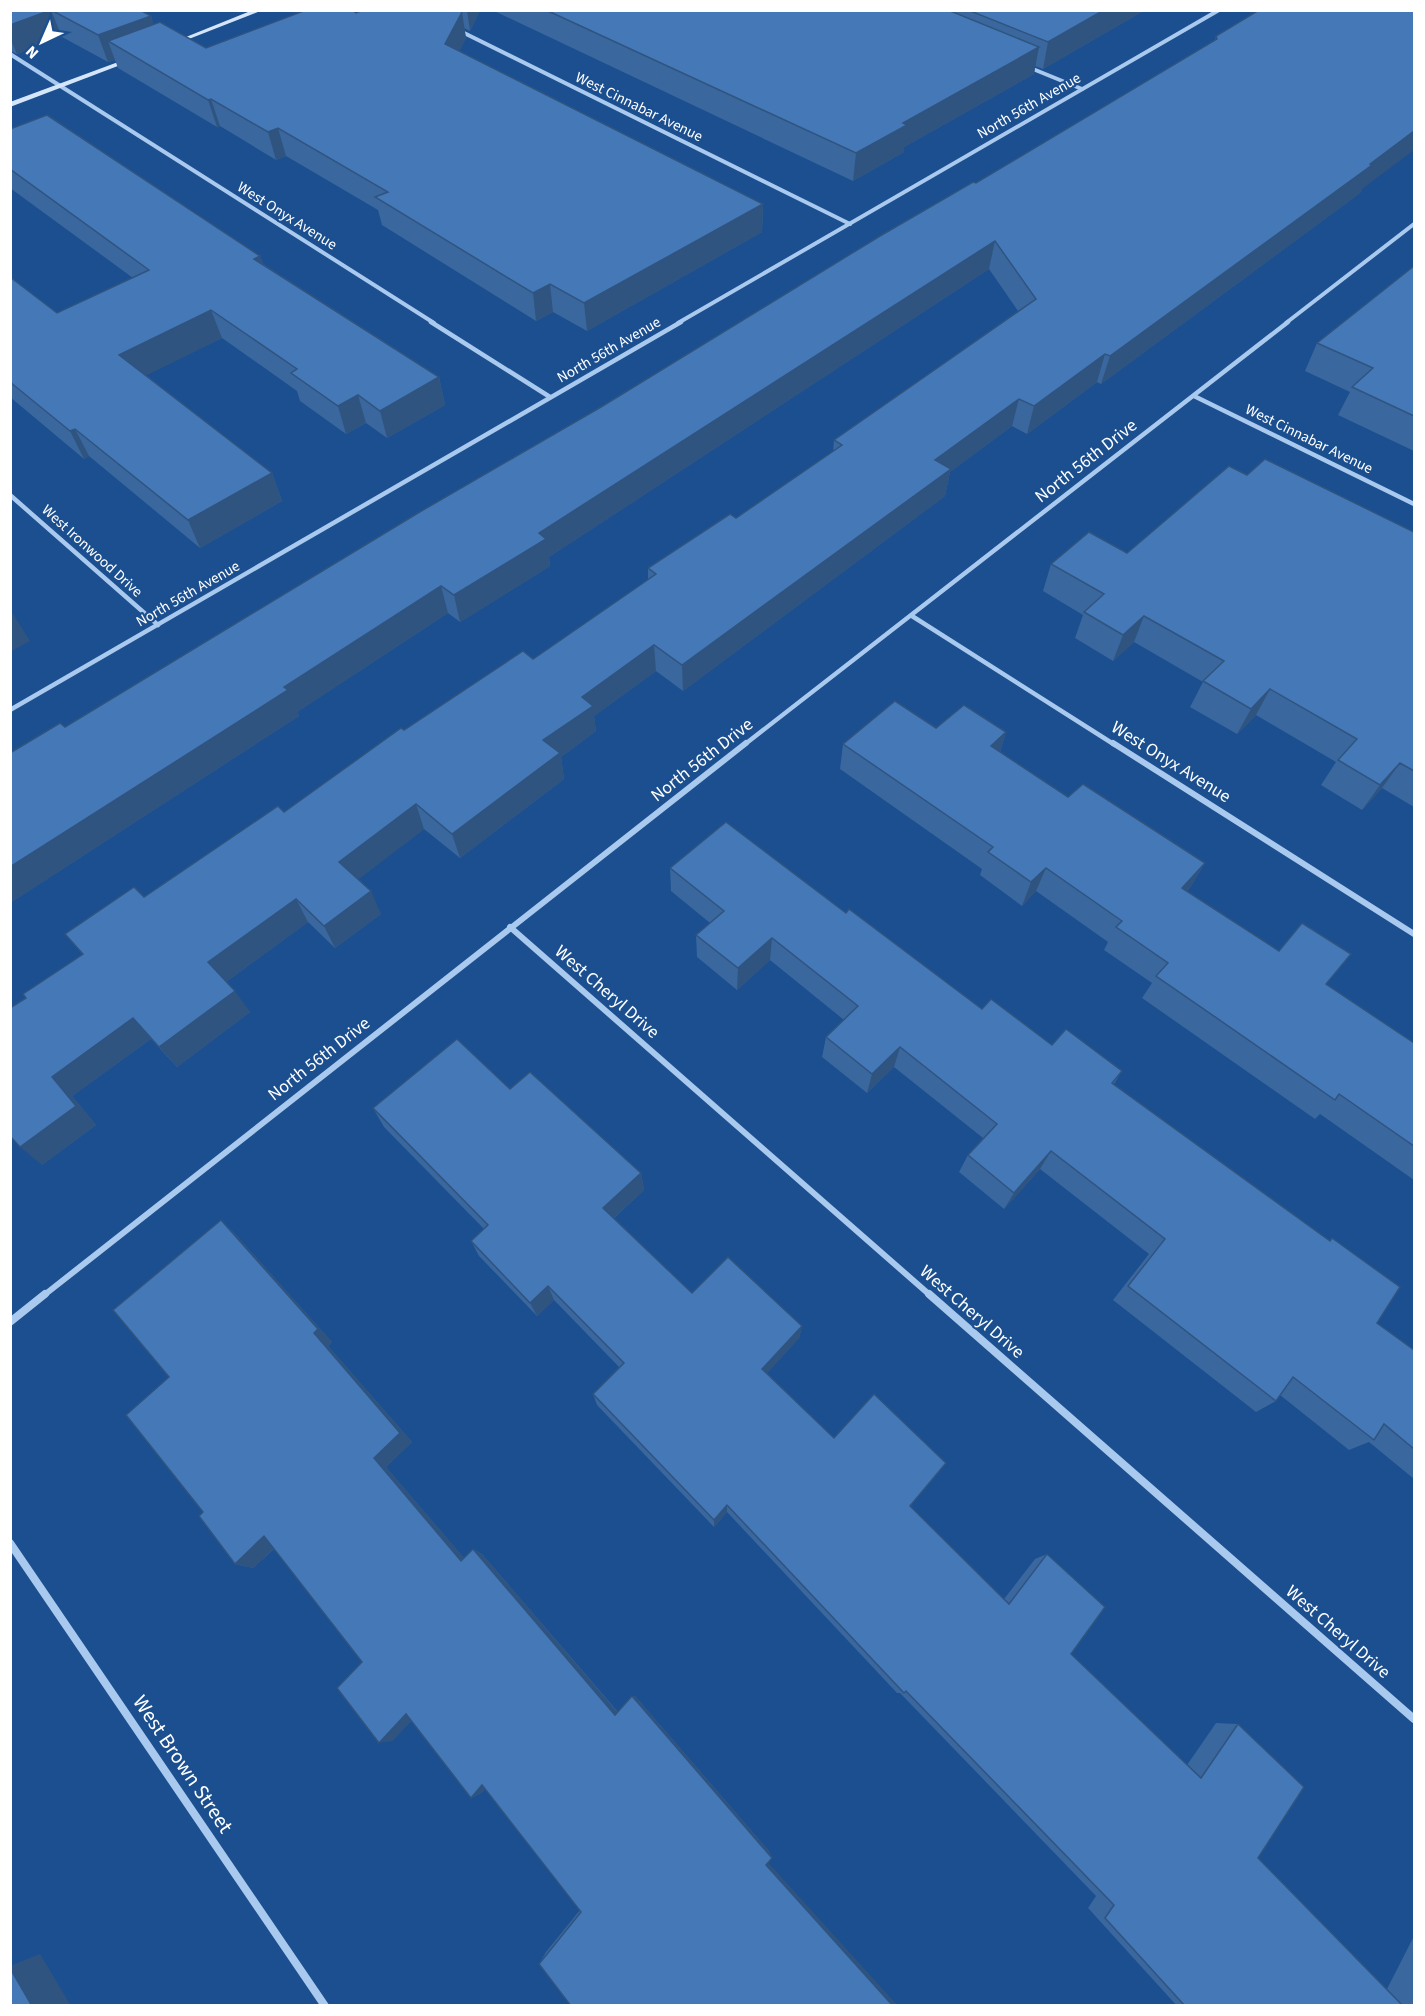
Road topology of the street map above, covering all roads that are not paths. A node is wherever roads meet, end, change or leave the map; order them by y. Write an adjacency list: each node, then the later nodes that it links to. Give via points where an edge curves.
1 (260, 10): 4 (street)
2 (1219, 10): 9 (street, North 56th Avenue)
3 (450, 26): 11 (street, West Cinnabar Avenue)
4 (171, 44)
5 (10, 54): 8 (street, West Onyx Avenue)
6 (138, 57): 8 (street)
7 (1025, 66): 9 (street)
8 (61, 86): 10 (street); 14 (street, West Onyx Avenue)
9 (1082, 89): 11 (street, North 56th Avenue)
10 (10, 105)
11 (850, 224): 14 (street, North 56th Avenue)
12 (1414, 224): 13 (street, North 56th Drive)
13 (1194, 396): 16 (street, West Cinnabar Avenue); 17 (street, North 56th Drive)
14 (550, 397): 18 (street, North 56th Avenue)
15 (10, 495): 18 (street, West Ironwood Drive)
16 (1414, 504)
17 (912, 616): 20 (street, North 56th Drive); 21 (street, West Onyx Avenue)
18 (158, 625): 19 (street, North 56th Avenue)
19 (10, 710)
20 (510, 927): 22 (street, North 56th Drive); 24 (street, West Cheryl Drive)
21 (1414, 934)
22 (10, 1322)
23 (10, 1543): 25 (street, West Brown Street)
24 (1414, 1719)
25 (325, 2006)

